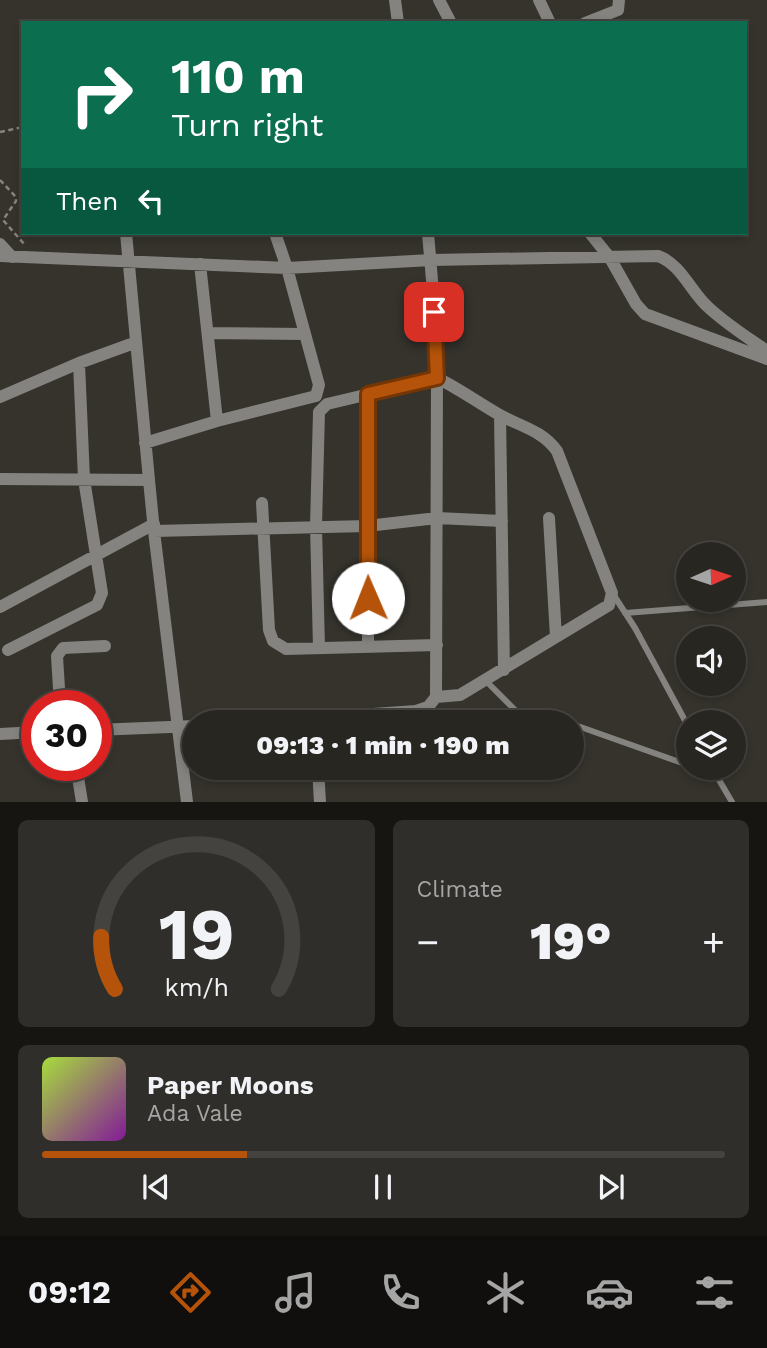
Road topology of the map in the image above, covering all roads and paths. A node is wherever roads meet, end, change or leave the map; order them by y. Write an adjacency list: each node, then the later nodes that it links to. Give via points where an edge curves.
1 (395, 0): 5 (street)
2 (439, 0): 6 (street)
3 (539, 0): 7 (street)
4 (619, 0): 8 (street, via 618,10)
5 (398, 21)
6 (451, 21)
7 (549, 21)
8 (590, 21)
9 (21, 127): 10 (path)
10 (0, 132)
11 (0, 180): 18 (path, via 16,197 3,220)
12 (125, 235): 21 (street)
13 (276, 235): 23 (street)
14 (428, 235): 20 (street)
15 (592, 235): 19 (street)
16 (0, 244): 17 (street)
17 (6, 257): 18 (street)
18 (37, 258): 21 (street)
19 (610, 258): 20 (street); 27 (street, via 667,259 704,303); 28 (street, via 645,314)
20 (431, 260): 23 (street); 30 (street)
21 (128, 262): 22 (street); 26 (street)
22 (200, 264): 23 (street); 24 (street)
23 (287, 268): 25 (street)
24 (208, 333): 25 (street); 34 (street)
25 (305, 334): 34 (street, via 319,385 316,396)
26 (134, 343): 29 (street); 35 (street)
27 (767, 351)
28 (767, 359)
29 (79, 363): 32 (street); 37 (street)
30 (437, 378): 31 (street); 33 (street); 40 (street)
31 (368, 394): 43 (street, via 327,404 319,412); 44 (street)
32 (0, 397)
33 (500, 415): 42 (street); 48 (street, via 540,434 557,451)
34 (217, 421): 35 (street)
35 (145, 443): 38 (street)
36 (0, 479): 37 (street)
37 (84, 480): 38 (street); 47 (street)
38 (149, 480): 45 (street)
39 (262, 503): 46 (street)
40 (437, 517): 42 (street); 44 (street); 53 (street)
41 (549, 518): 52 (street)
42 (502, 521): 58 (street)
43 (316, 526): 44 (street); 46 (street); 56 (street)
44 (367, 526): 55 (street)
45 (154, 527): 46 (street); 47 (street); 65 (street)
46 (263, 527): 56 (street, via 273,641 286,649)
47 (95, 555): 50 (street); 57 (street, via 102,593 97,605)
48 (612, 593): 51 (lane); 52 (street, via 610,605)
49 (767, 602): 51 (lane)
50 (0, 607)
51 (625, 613): 64 (lane)
52 (556, 637): 58 (street)
53 (437, 645): 55 (street); 61 (street)
54 (105, 646): 60 (street, via 63,648 57,656)
55 (368, 646): 56 (street)
56 (319, 648)
57 (8, 650)
58 (504, 670): 59 (street)
59 (485, 680): 61 (street, via 460,695); 63 (lane)
60 (59, 690)
61 (436, 697): 62 (street)
62 (419, 710)
63 (515, 710)
64 (679, 710)
65 (176, 727): 66 (street); 68 (street); 76 (street)
66 (182, 727)
67 (584, 728): 71 (lane)
68 (112, 729)
69 (21, 733): 70 (street)
70 (0, 734)
71 (676, 761)
72 (319, 780): 77 (street)
73 (719, 780): 78 (lane)
74 (79, 781): 75 (street)
75 (82, 802)
76 (187, 802)
77 (320, 802)
78 (732, 802)

